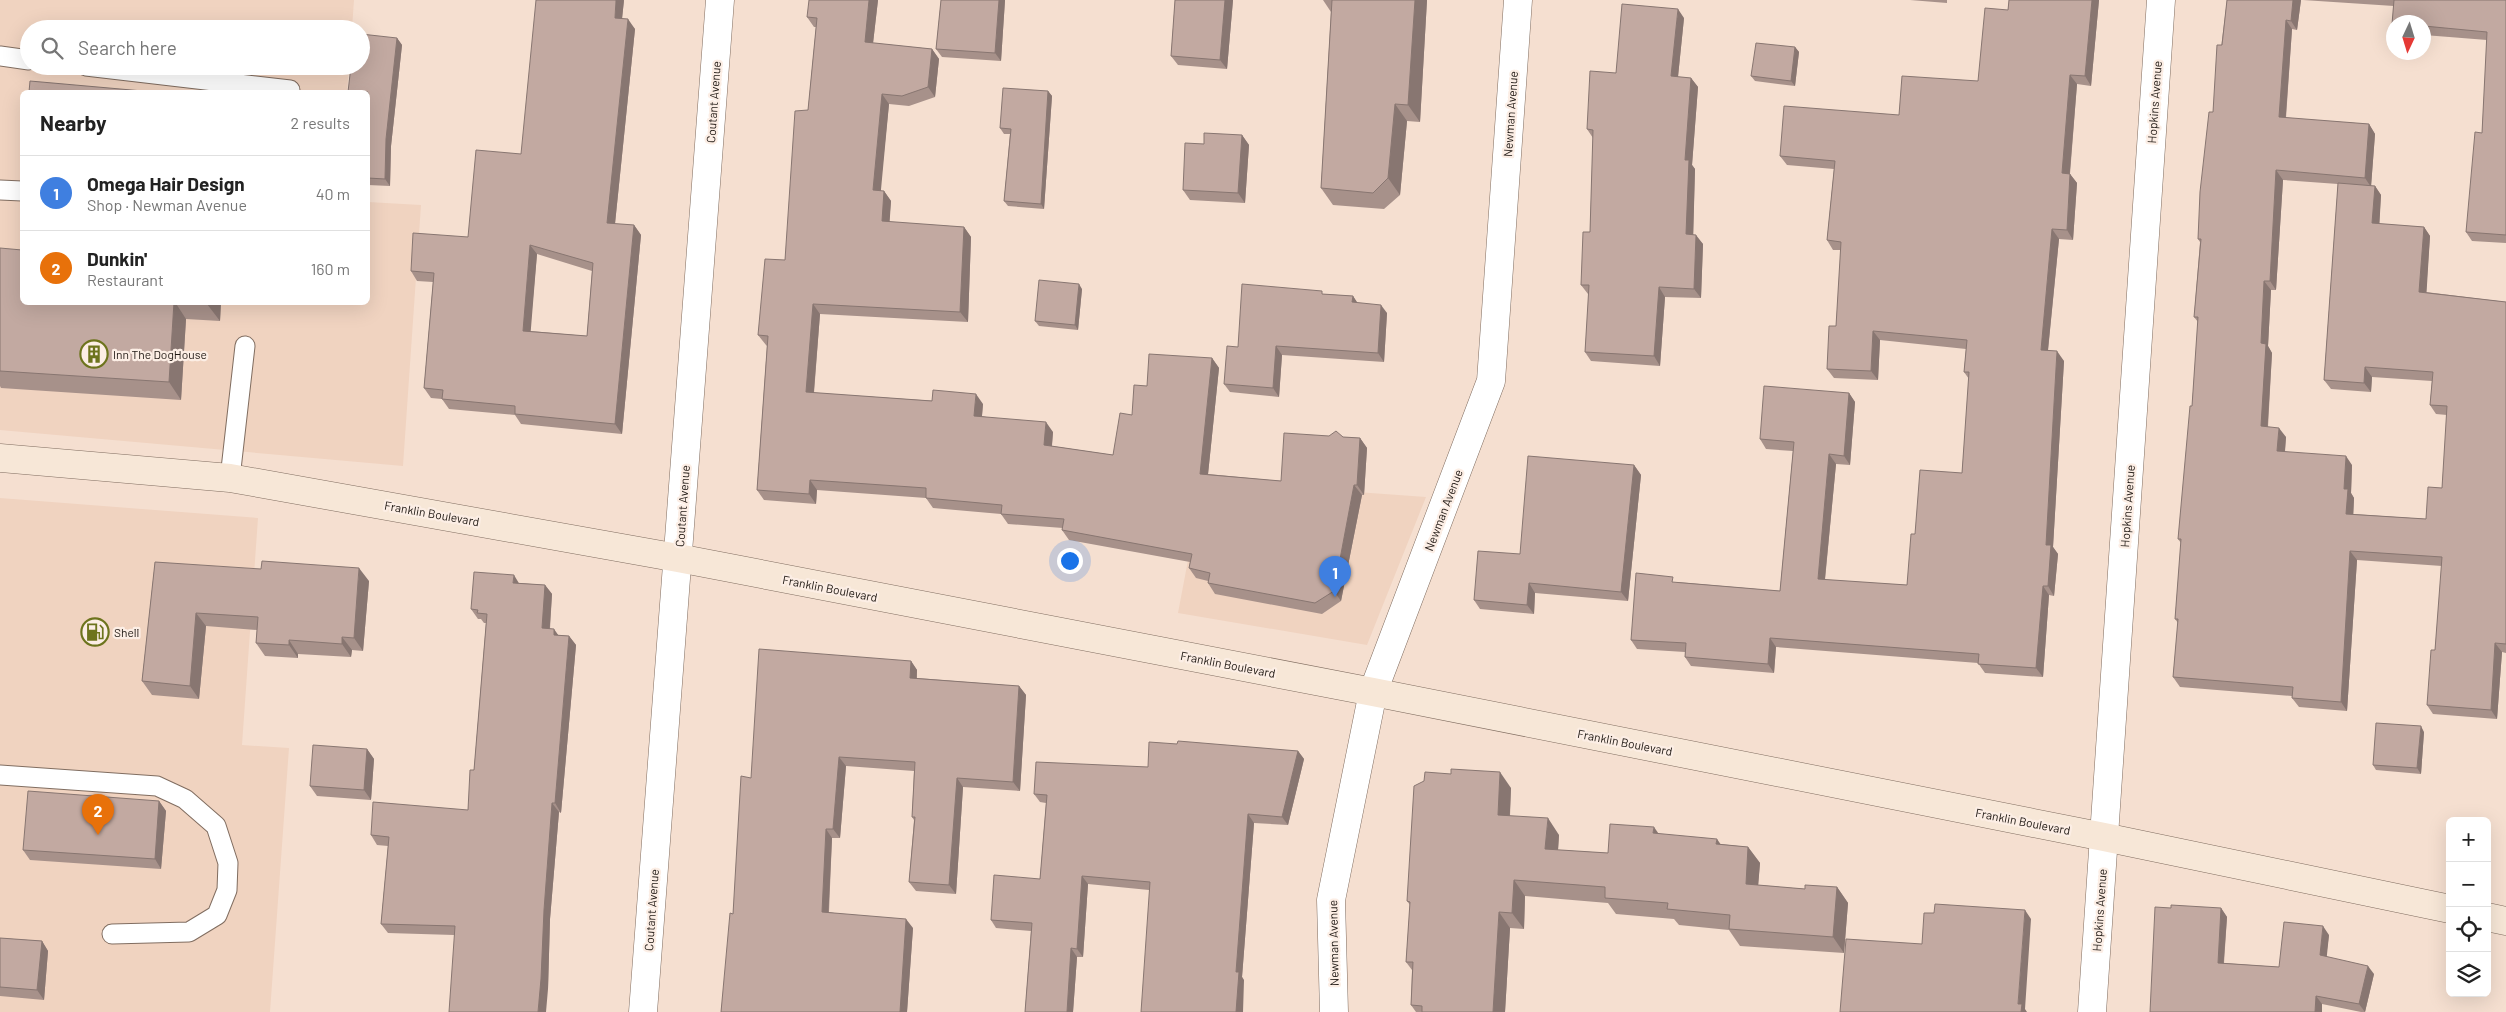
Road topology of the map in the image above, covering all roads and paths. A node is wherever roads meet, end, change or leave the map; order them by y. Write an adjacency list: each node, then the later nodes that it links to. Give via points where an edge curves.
1 (720, 0): 13 (street, Coutant Avenue)
2 (1518, 0): 14 (street, Newman Avenue, via 1491,381)
3 (2161, 0): 16 (street, Hopkins Avenue)
4 (0, 56): 5 (lane)
5 (20, 59)
6 (162, 75): 7 (lane)
7 (290, 90)
8 (0, 190): 9 (lane)
9 (20, 191)
10 (246, 346): 12 (lane)
11 (0, 458): 12 (street, Franklin Boulevard)
12 (230, 478): 13 (street, Franklin Boulevard)
13 (678, 558): 14 (street, Franklin Boulevard); 21 (street, Coutant Avenue)
14 (1374, 692): 16 (street, Franklin Boulevard); 22 (street, Newman Avenue, via 1331,900)
15 (0, 775): 20 (lane, via 157,786 185,799 216,826 228,863 227,890 217,914 189,932)
16 (2104, 837): 17 (street, Franklin Boulevard); 23 (street, Hopkins Avenue)
17 (2446, 908)
18 (2491, 918): 19 (street)
19 (2506, 921)
20 (112, 934)
21 (643, 1012)
22 (1334, 1012)
23 (2092, 1012)

